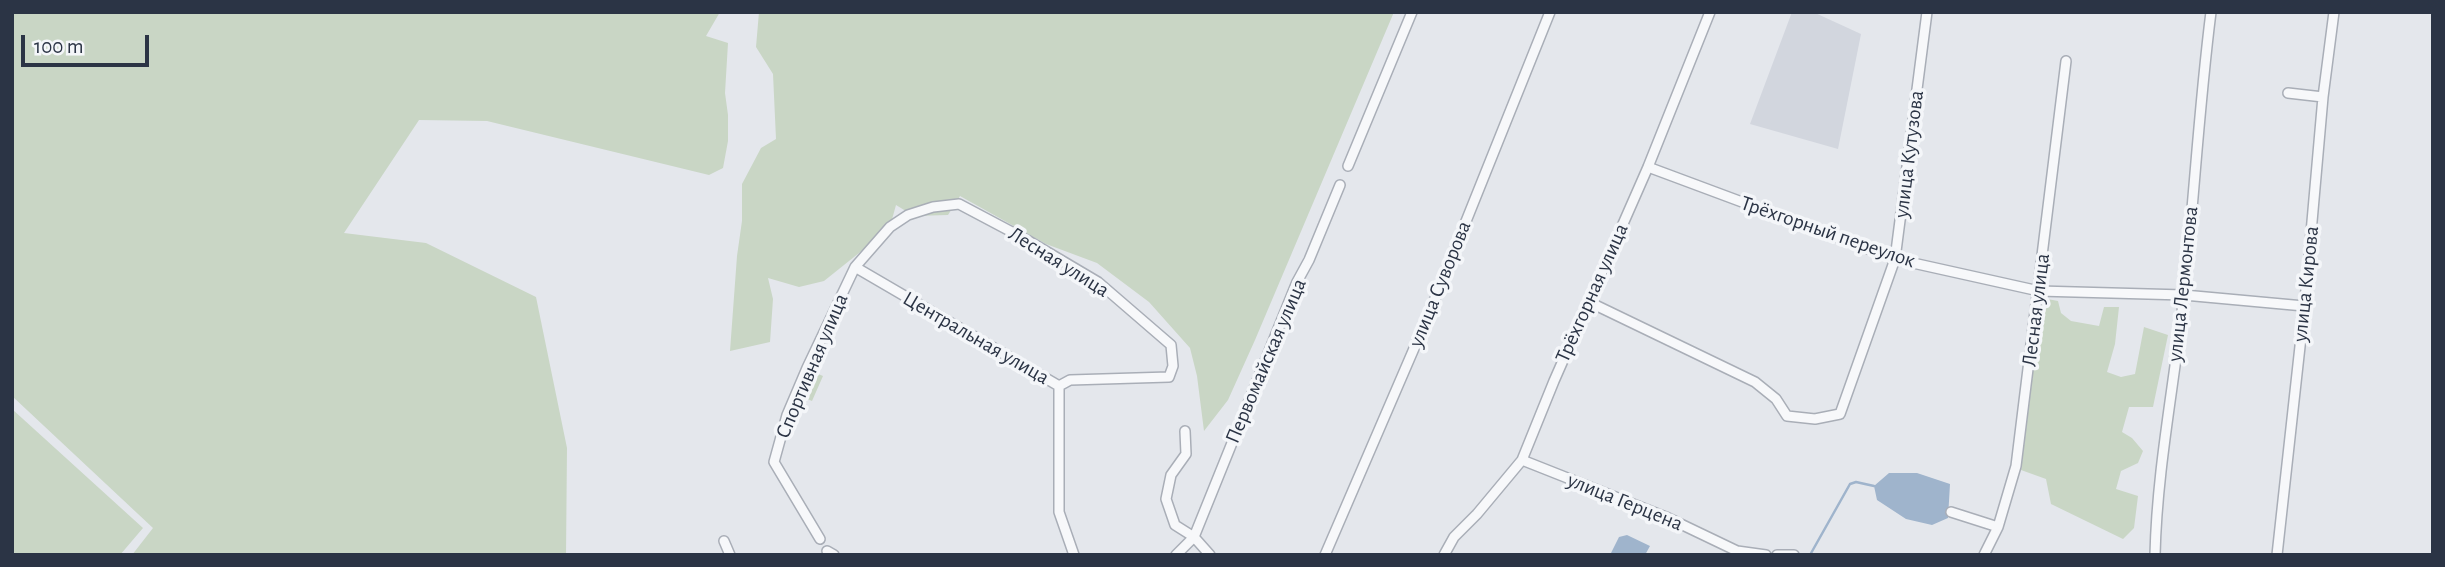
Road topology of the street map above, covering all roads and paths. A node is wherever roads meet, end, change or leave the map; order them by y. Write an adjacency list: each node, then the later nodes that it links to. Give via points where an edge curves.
1 (1412, 12): 10 (street)
2 (1550, 12): 31 (street, улица Суворова, via 1428,316)
3 (1710, 12): 11 (street, Трёхгорная улица)
4 (1927, 12): 13 (street, улица Кутузова)
5 (2211, 12): 16 (street, улица Лермонтова)
6 (2334, 12): 9 (street, улица Кирова)
7 (2066, 61): 15 (street, Лесная улица)
8 (2288, 93): 9 (street)
9 (2323, 97): 18 (street, улица Кирова)
10 (1348, 166)
11 (1648, 167): 13 (street, Трёхгорный переулок); 17 (street, Трёхгорная улица)
12 (1340, 185): 24 (street, Первомайская улица)
13 (1895, 259): 15 (street, Трёхгорный переулок); 17 (street, улица Кутузова, via 1840,414 1815,419 1787,416 1776,399 1755,382)
14 (855, 267): 19 (street, Центральная улица); 19 (street, Лесная улица, via 890,227 908,215 958,204 1098,282 1171,345 1169,377 1070,380); 25 (street, Спортивная улица, via 802,380 774,463)
15 (2039, 291): 16 (street, Трёхгорный переулок); 23 (street, Лесная улица, via 2016,466)
16 (2184, 295): 18 (street, Трёхгорный переулок); 37 (street, улица Лермонтова, via 2156,501)
17 (1589, 302): 21 (street, Трёхгорная улица)
18 (2304, 306): 38 (street, улица Кирова)
19 (1059, 386): 28 (street, Центральная улица, via 1059,512)
20 (1185, 431): 24 (street, via 1186,454 1171,475 1166,499 1175,525)
21 (1522, 460): 32 (street, Трёхгорная улица, via 1454,537); 33 (street, улица Герцена, via 1666,517 1737,551)
22 (1951, 512): 23 (street)
23 (1997, 527): 36 (street, Лесная улица)
24 (1194, 537): 29 (street); 30 (street)
25 (820, 539)
26 (724, 541): 27 (street)
27 (730, 555)
28 (1074, 555)
29 (1176, 555)
30 (1210, 555)
31 (1325, 555)
32 (1444, 555)
33 (1766, 555)
34 (1777, 555): 35 (street)
35 (1794, 555)
36 (1984, 555)
37 (2155, 555)
38 (2277, 555)

